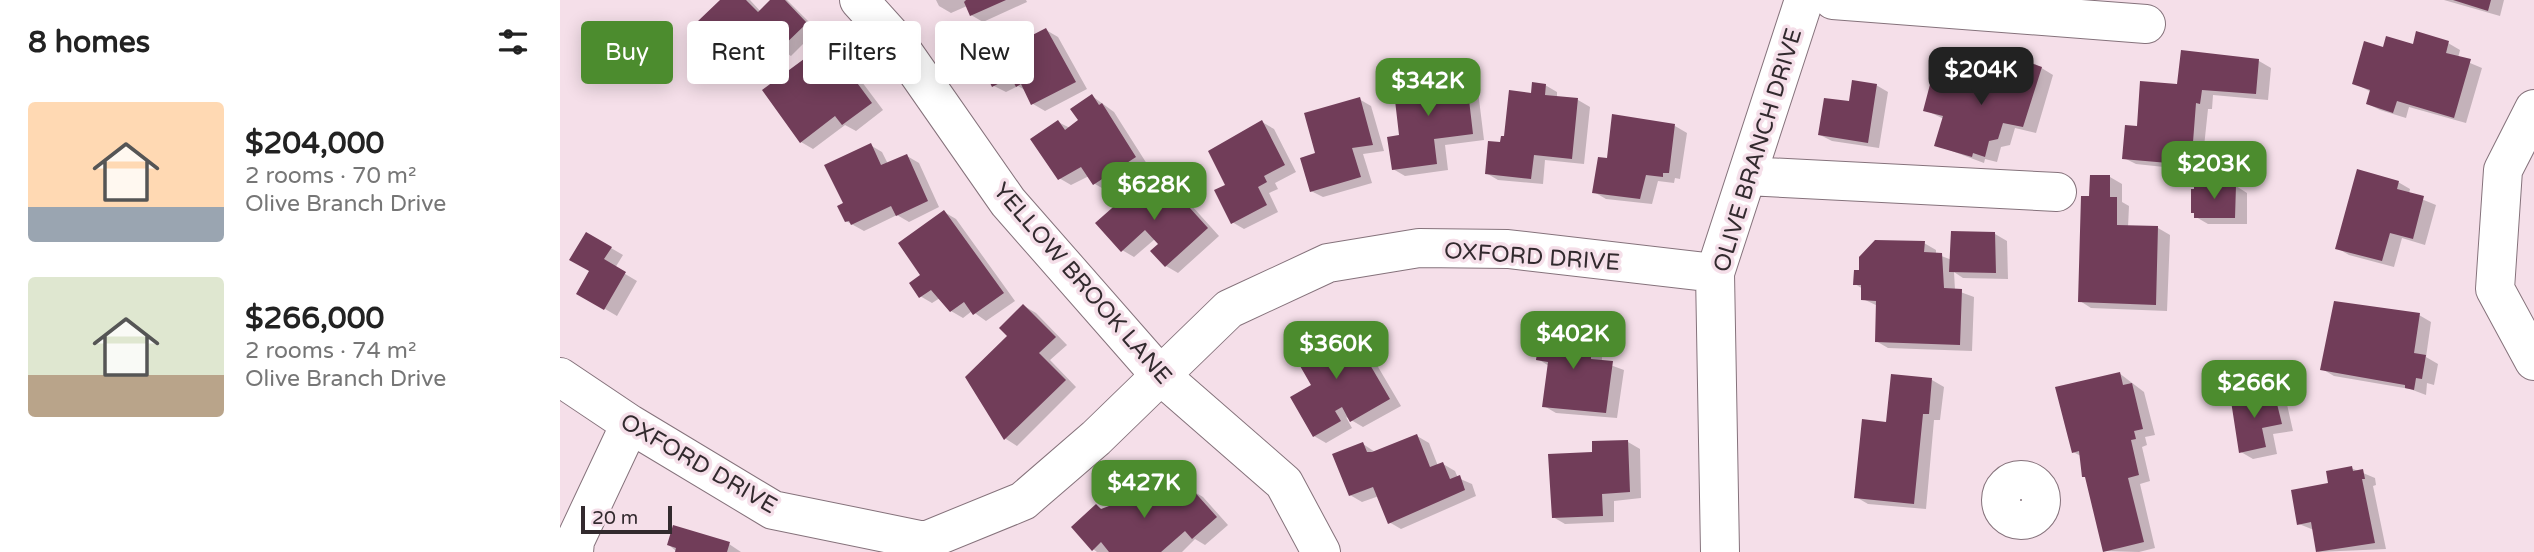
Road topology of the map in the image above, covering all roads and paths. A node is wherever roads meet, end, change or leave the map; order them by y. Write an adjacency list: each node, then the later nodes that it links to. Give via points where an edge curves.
1 (859, 0): 10 (street, YELLOW BROOK LANE, via 895,40 1008,202)
2 (1804, 0): 6 (street, OLIVE BRANCH DRIVE)
3 (1833, 0): 4 (street)
4 (2146, 24)
5 (2534, 108): 9 (street, via 2504,170 2495,289)
6 (1747, 176): 7 (street); 8 (street, OLIVE BRANCH DRIVE)
7 (2057, 192)
8 (1715, 273): 10 (street, OXFORD DRIVE, via 1508,249 1419,248 1328,264 1229,309); 16 (street, OLIVE BRANCH DRIVE)
9 (2534, 360)
10 (1159, 374): 13 (street, OXFORD DRIVE, via 1096,438 1023,501); 15 (street, YELLOW BROOK LANE, via 1284,483)
11 (560, 377): 12 (street, OXFORD DRIVE)
12 (630, 424): 13 (street, OXFORD DRIVE, via 773,510); 14 (street)
13 (927, 546)
14 (574, 552)
15 (1321, 552)
16 (1720, 552)

